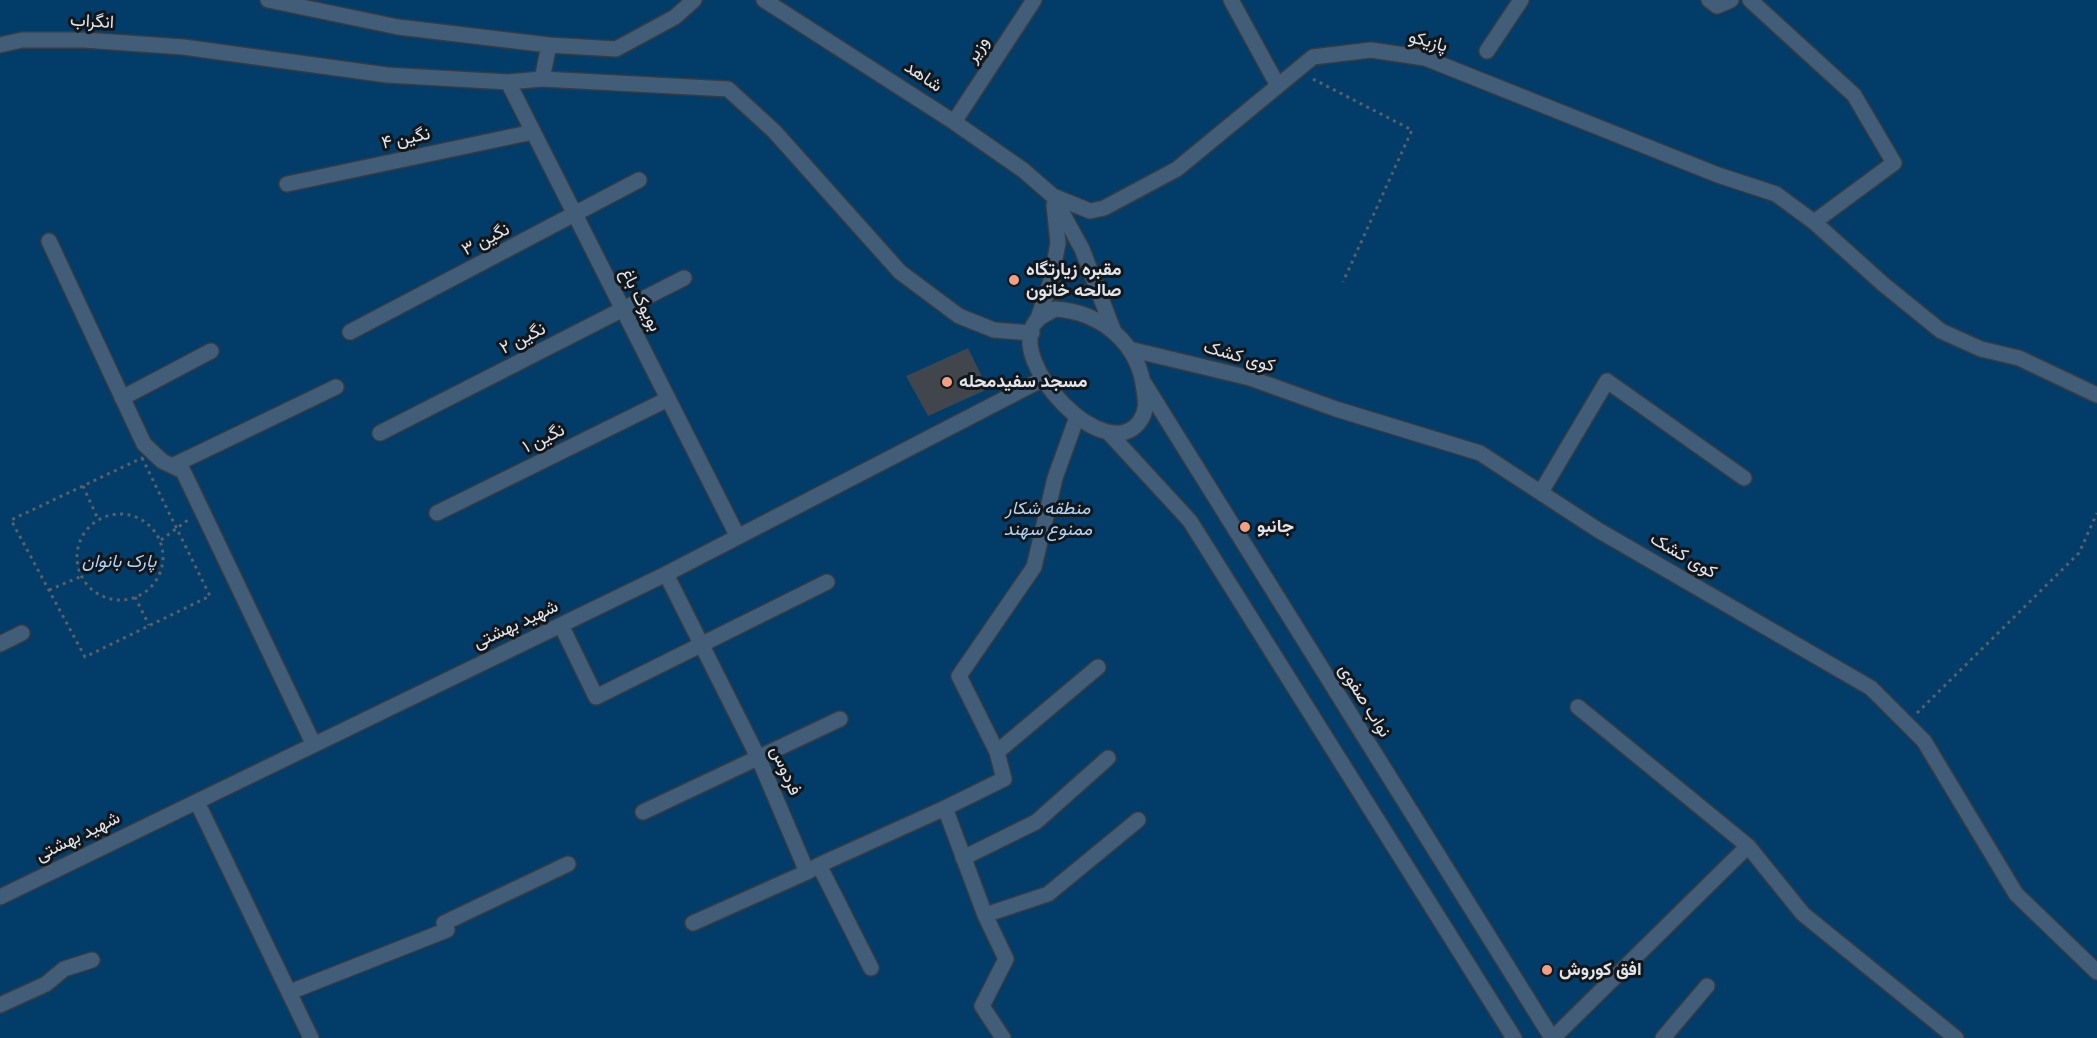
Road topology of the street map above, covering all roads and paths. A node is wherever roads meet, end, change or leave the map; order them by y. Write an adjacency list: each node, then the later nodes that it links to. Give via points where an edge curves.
1 (268, 0): 11 (street, via 398,27)
2 (694, 0): 11 (street, via 675,17 616,49)
3 (764, 0): 17 (street, شاهد)
4 (1034, 0): 17 (street, وزیر)
5 (1231, 0): 16 (street)
6 (1521, 0): 12 (street)
7 (1709, 0): 8 (street, via 1717,6)
8 (1731, 0)
9 (1750, 0): 23 (street, via 1854,95 1894,163)
10 (0, 45): 15 (street, انگراب, via 22,40 84,40 183,47 387,75)
11 (549, 45): 14 (street)
12 (1487, 51)
13 (1295, 70): 16 (street, پازیکو); 23 (street, پازیکو, via 1313,57 1371,50 1425,58 1718,175 1776,194); 26 (path, via 1412,130)
14 (542, 79): 15 (street, انگراب); 28 (street, انگراب, via 728,89 774,131 900,272 959,316 994,330)
15 (508, 82): 18 (street, بویوک باغ)
16 (1277, 84): 21 (street, پازیکو, via 1177,169 1104,208 1090,211)
17 (954, 122): 21 (street, شاهد)
18 (533, 132): 20 (street, نگین ۴); 22 (street, بویوک باغ)
19 (639, 180): 22 (street, نگین ۳)
20 (287, 184)
21 (1053, 196): 28 (street, via 1058,243 1051,281); 30 (street, via 1082,249)
22 (576, 215): 27 (street, بویوک باغ); 29 (street, نگین ۳)
23 (1814, 222): 36 (street, پازیکو, via 1941,331 1981,349 2019,358)
24 (49, 241): 37 (street)
25 (684, 278): 27 (street, نگین ۲)
26 (1342, 282)
27 (623, 310): 38 (street, بویوک باغ); 41 (street, نگین ۲)
28 (1034, 327): 30 (street, via 1055,309 1076,310); 33 (street, via 1032,347)
29 (350, 332)
30 (1114, 332): 31 (street)
31 (1129, 349): 34 (street); 45 (street, کوی کشک, via 1250,378 1480,453)
32 (212, 351): 37 (street)
33 (1043, 379): 39 (street, via 1048,390); 51 (street, شهید بهشتی)
34 (1144, 383): 40 (street, via 1146,406 1139,422 1128,430); 91 (street, نواب صفوی)
35 (336, 387): 42 (street)
36 (2097, 395)
37 (122, 398): 42 (street, via 144,444)
38 (668, 399): 47 (street, نگین ۱); 51 (street, بویوک باغ)
39 (1077, 417): 40 (street); 68 (street, via 1055,478 1034,567 959,676)
40 (1108, 432): 90 (street, via 1190,521)
41 (380, 433)
42 (174, 465): 46 (street, via 183,471)
43 (1744, 478): 45 (street, via 1606,381)
44 (83, 486): 49 (path); 50 (path, via 142,458); 56 (path, via 11,520)
45 (1540, 492): 66 (street, کوی کشک, via 1598,530 1871,688)
46 (201, 507): 50 (path); 67 (street)
47 (437, 513)
48 (2097, 513): 66 (path, via 2079,553)
49 (98, 519): 52 (path, via 122,513 138,518); 54 (path, via 81,537 76,561)
50 (177, 530): 52 (path); 58 (path, via 210,596)
51 (737, 536): 53 (street, شهید بهشتی)
52 (161, 540): 57 (path, via 163,565 152,587)
53 (666, 574): 59 (street, شهید بهشتی); 61 (street, فردوس)
54 (82, 576): 56 (path); 57 (path, via 86,585 106,598)
55 (827, 582): 61 (street)
56 (49, 590): 58 (path, via 85,657)
57 (135, 597): 58 (path)
58 (149, 625)
59 (561, 625): 61 (street, via 596,697); 67 (street, شهید بهشتی)
60 (22, 633): 62 (street)
61 (700, 643): 70 (street, فردوس)
62 (0, 644)
63 (1098, 667): 68 (street)
64 (1578, 706): 75 (street)
65 (840, 719): 70 (street)
66 (1907, 723): 84 (street, کوی کشک, via 1924,741 2016,894)
67 (313, 743): 71 (street, شهید بهشتی)
68 (997, 752): 72 (street, via 1004,779)
69 (1108, 758): 76 (street, via 1036,822)
70 (759, 759): 73 (street); 78 (street, فردوس)
71 (197, 801): 79 (street, شهید بهشتی); 86 (street)
72 (945, 808): 76 (street); 78 (street)
73 (643, 812)
74 (1138, 820): 80 (street, via 1048,894)
75 (1748, 846): 91 (street); 93 (street, via 1803,914)
76 (963, 858): 80 (street)
77 (568, 864): 86 (street, via 444,923 447,930)
78 (813, 868): 81 (street); 83 (street, فردوس)
79 (0, 897)
80 (986, 915): 89 (street, via 1006,959 982,1006)
81 (693, 922)
82 (92, 960): 87 (street, via 64,969 46,984)
83 (871, 968)
84 (2097, 972)
85 (1707, 986): 92 (street)
86 (290, 992): 88 (street)
87 (0, 1005)
88 (311, 1038)
89 (1003, 1038)
90 (1514, 1038)
91 (1552, 1038)
92 (1663, 1038)
93 (1956, 1038)

